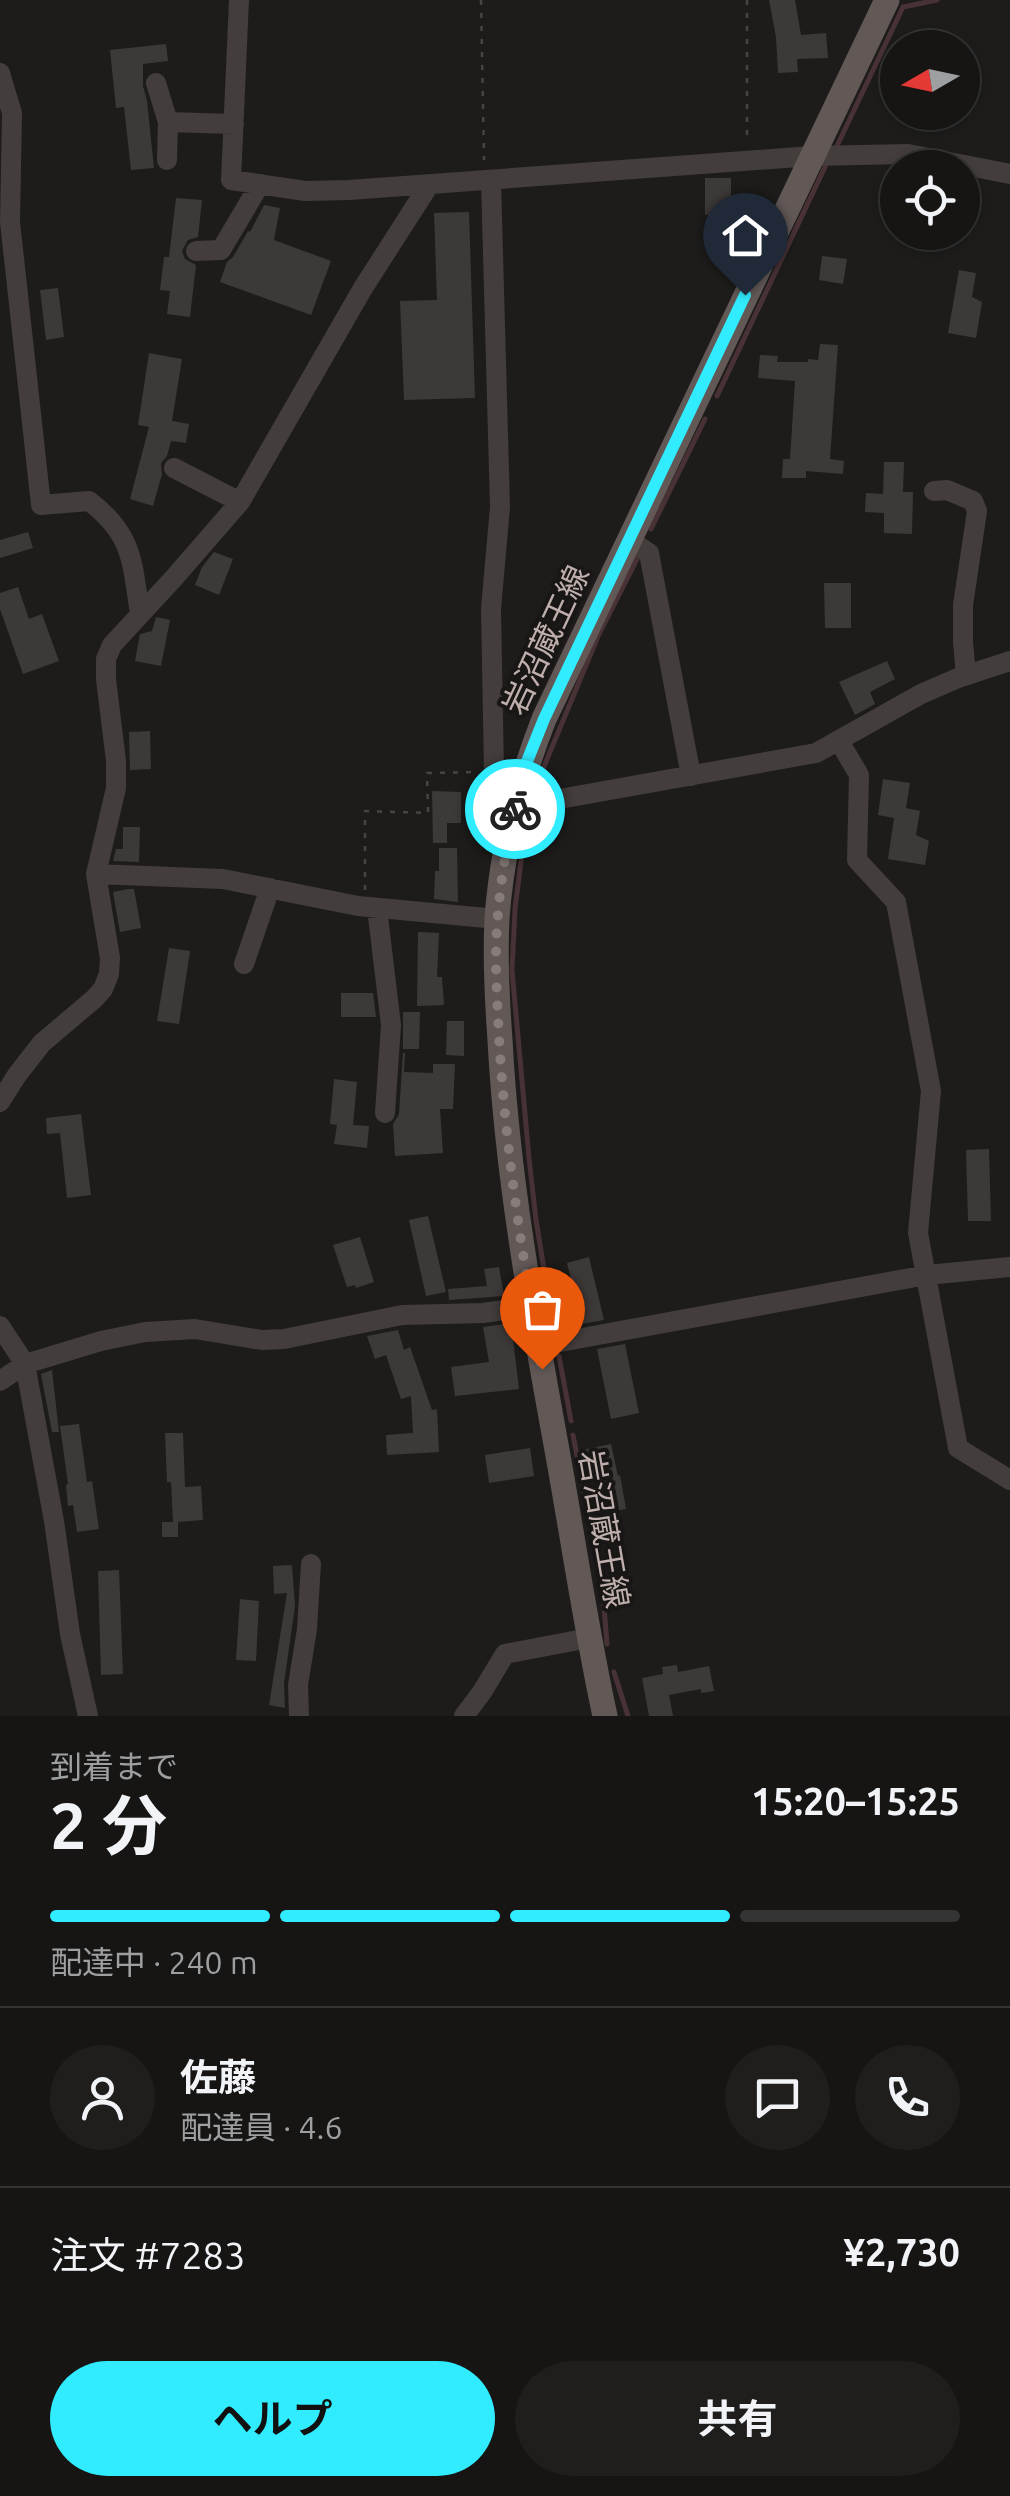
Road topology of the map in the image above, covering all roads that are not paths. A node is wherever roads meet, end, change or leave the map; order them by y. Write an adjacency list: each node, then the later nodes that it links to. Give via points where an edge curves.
1 (239, 0): 6 (street)
2 (887, 0): 7 (main road, 岩沼蔵王線)
3 (0, 74): 13 (street, via 12,113)
4 (156, 82): 5 (street)
5 (168, 122): 6 (street); 8 (street)
6 (234, 124): 11 (street, via 231,180)
7 (812, 156): 9 (street, via 908,154); 10 (street); 18 (main road, 岩沼蔵王線)
8 (167, 160)
9 (1010, 174)
10 (488, 181): 12 (street); 24 (street, via 500,507 492,609 494,772)
11 (260, 184): 12 (street, via 305,191); 14 (street, via 221,250)
12 (428, 185): 17 (street)
13 (5, 223): 19 (street, via 42,505 89,501 105,513 129,547)
14 (196, 250)
15 (174, 468): 17 (street)
16 (934, 491): 21 (street, via 973,500 977,511 963,605)
17 (240, 502): 19 (street)
18 (628, 539): 23 (street, via 649,553); 24 (main road, 岩沼蔵王線, via 544,719)
19 (140, 614): 25 (street, via 106,659 116,788)
20 (1010, 661): 21 (street)
21 (966, 675): 22 (street)
22 (839, 741): 23 (street, via 816,753); 33 (street, via 859,775 857,860 896,902 931,1091 918,1233)
23 (691, 776): 24 (street)
24 (517, 798): 28 (main road, 岩沼蔵王線)
25 (96, 874): 26 (street, via 223,879); 30 (street, via 110,958 103,989 42,1043)
26 (270, 888): 27 (street); 29 (street)
27 (371, 908): 28 (street); 31 (street, via 391,1024)
28 (497, 919): 34 (main road, 岩沼蔵王線, via 502,1080)
29 (244, 964)
30 (0, 1102)
31 (384, 1113)
32 (1010, 1267): 33 (street)
33 (927, 1274): 36 (street); 39 (street, via 958,1448)
34 (531, 1306): 36 (main road, 岩沼蔵王線); 37 (street, via 402,1315 284,1339 195,1329 144,1332)
35 (0, 1326): 37 (street)
36 (538, 1346): 41 (main road, 岩沼蔵王線)
37 (25, 1364): 38 (street); 42 (street)
38 (0, 1381)
39 (1010, 1480)
40 (311, 1564): 43 (street)
41 (589, 1638): 44 (street, via 505,1654); 45 (main road, 岩沼蔵王線)
42 (88, 1716)
43 (299, 1716)
44 (464, 1716)
45 (604, 1716)

